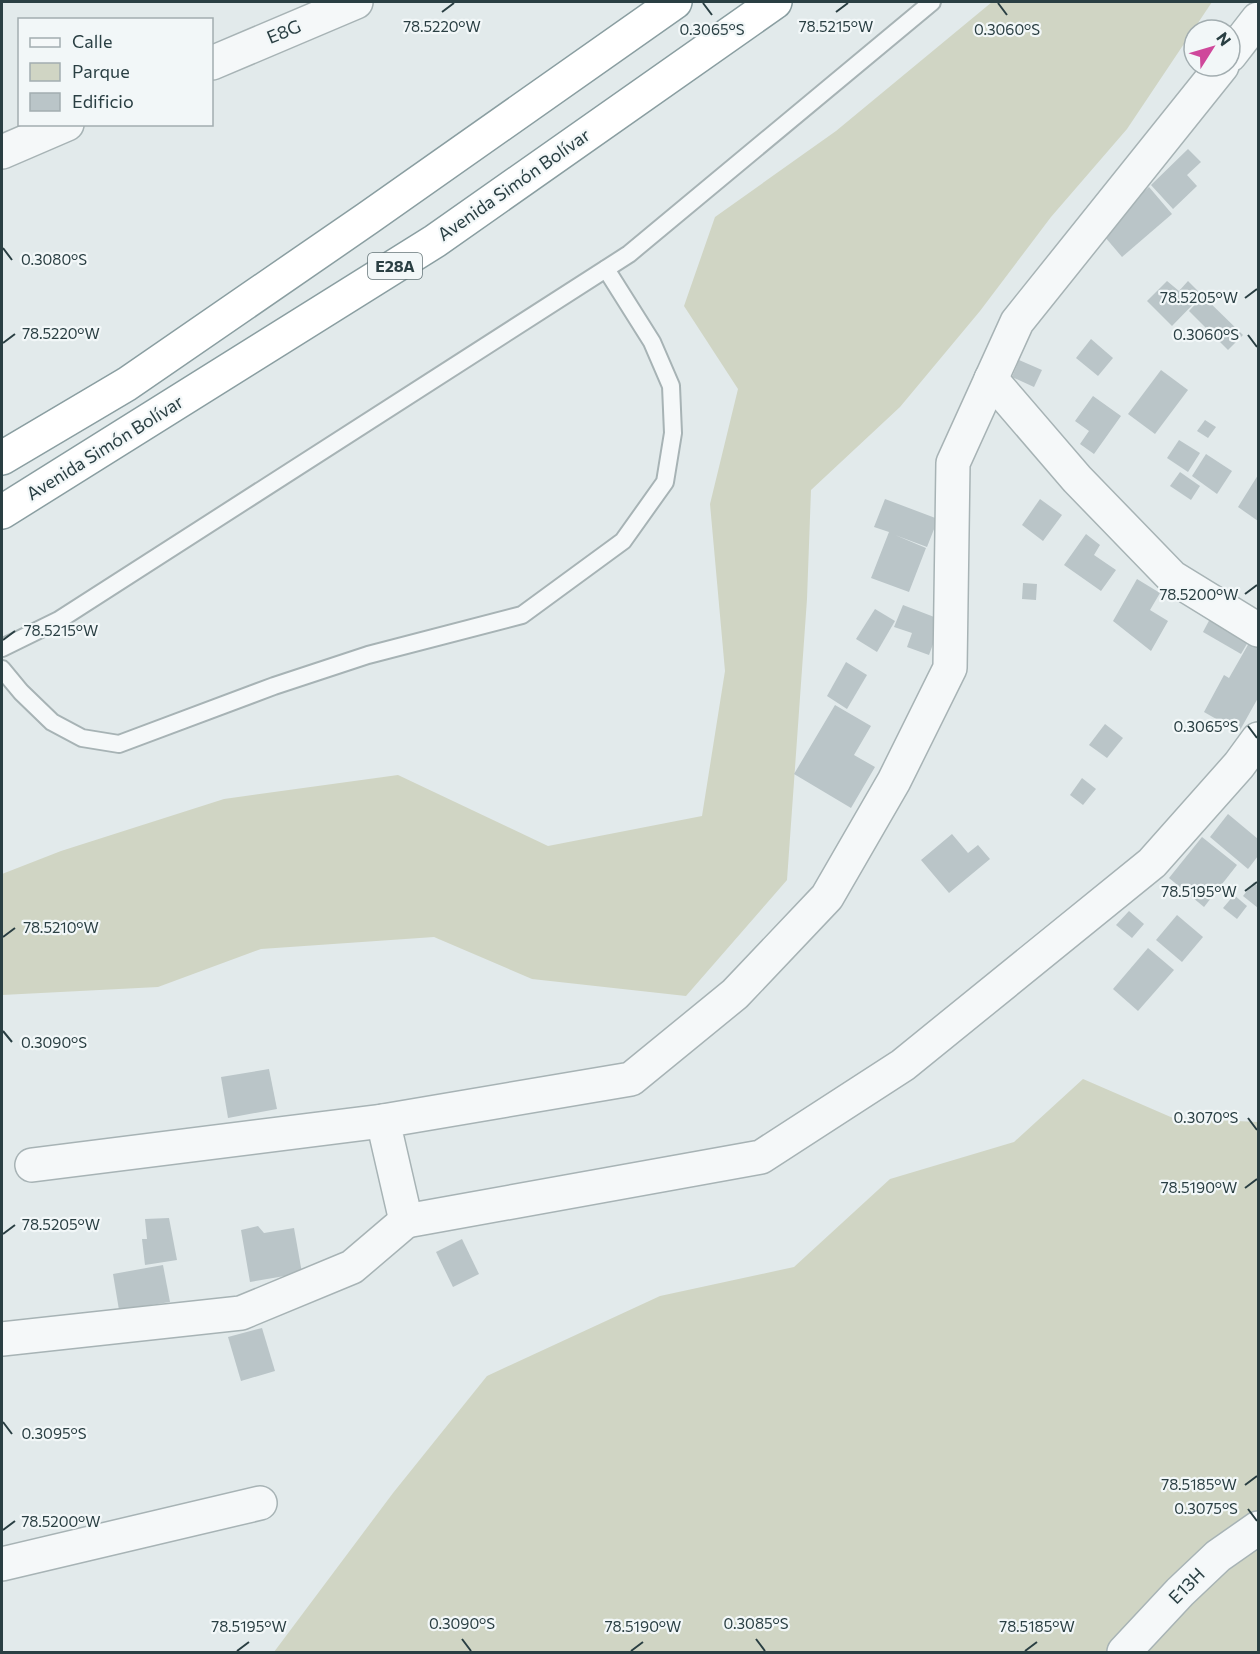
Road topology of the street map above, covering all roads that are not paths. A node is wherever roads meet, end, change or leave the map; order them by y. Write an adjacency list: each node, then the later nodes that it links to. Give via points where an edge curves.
1 (356, 2): 7 (street, E8G)
2 (675, 2): 13 (highway, via 127,384)
3 (776, 2): 14 (highway, Avenida Simón Bolívar / E28A, via 435,241)
4 (932, 2): 11 (lane)
5 (1258, 19): 6 (street)
6 (1242, 40)
7 (213, 63)
8 (1212, 78): 12 (street, via 1017,322)
9 (62, 126): 10 (street)
10 (2, 152)
11 (606, 269): 16 (lane, via 59,620); 17 (lane, via 652,342 671,386 673,433 665,482 623,541 522,615 274,686 119,744 82,738 52,722)
12 (991, 380): 15 (street, via 1077,479 1172,577); 19 (street, via 952,463 950,668 894,782 827,897 735,994 631,1079)
13 (2, 458)
14 (2, 512)
15 (1258, 630)
16 (2, 648)
17 (2, 669)
18 (1258, 739): 21 (street, via 1152,862 903,1065 761,1156)
19 (383, 1121): 20 (street); 21 (street)
20 (32, 1165)
21 (406, 1221): 22 (street, via 352,1267 241,1312)
22 (2, 1339)
23 (260, 1503): 25 (street)
24 (1258, 1528): 26 (street, E13H, via 1218,1556)
25 (2, 1564)
26 (1124, 1653)

